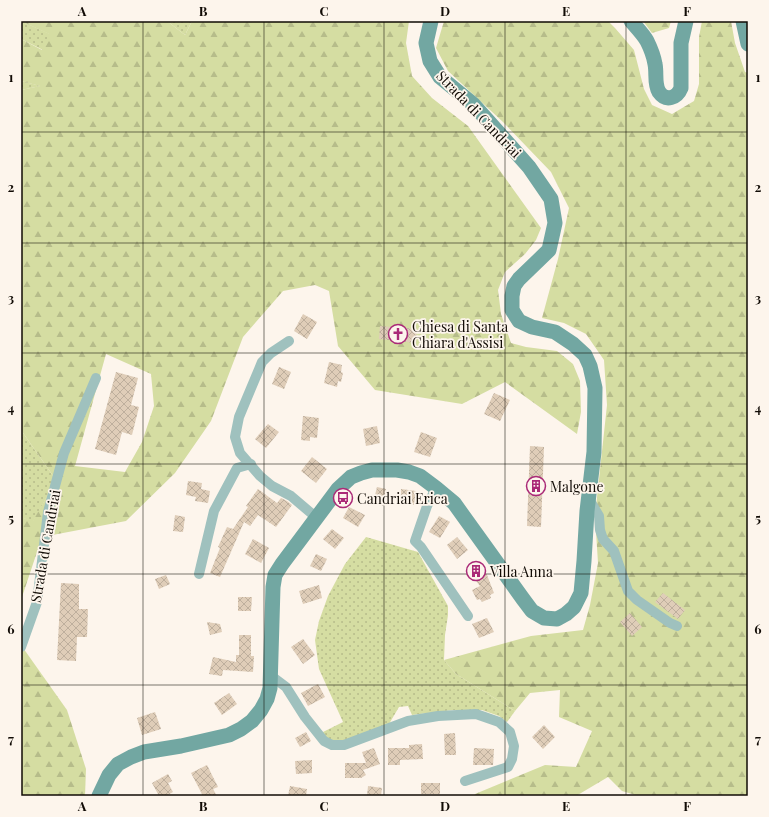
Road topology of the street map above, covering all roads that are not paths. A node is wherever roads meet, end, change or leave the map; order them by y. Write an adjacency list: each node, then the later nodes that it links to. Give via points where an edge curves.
1 (431, 21): 10 (main road, Strada di Candriai, via 426,43 430,61 440,77 473,104 529,166 551,199 555,223 549,250 514,286 512,310 519,321 564,337 585,355 590,366 595,388 594,452)
2 (631, 21): 3 (main road, via 647,41 656,65 658,90 666,98 677,95 680,88 680,43)
3 (686, 21)
4 (743, 21): 5 (main road)
5 (748, 44)
6 (289, 340): 8 (street, via 262,362 239,417 235,437 240,453)
7 (96, 378): 15 (street, Strada di Candriai, via 62,460 48,512 37,602)
8 (251, 464): 11 (street, via 272,486 291,496); 12 (street, via 237,468 214,511)
9 (436, 488): 10 (main road, Strada di Candriai, via 454,503 527,605 544,618 557,618 566,614 574,607 581,593); 11 (main road, Strada di Candriai, via 420,476 409,472 391,469 372,470 351,477); 13 (street, via 414,541 421,547)
10 (589, 499): 14 (street, via 599,516 603,539 614,551 628,592)
11 (317, 516): 16 (main road, Strada di Candriai, via 275,575)
12 (199, 574)
13 (468, 616)
14 (677, 626)
15 (21, 647)
16 (270, 675): 17 (street, via 286,688 324,741 332,745 344,745 408,722 438,716 476,714 499,722 510,732 514,746 508,767); 18 (main road, Strada di Candriai, via 268,699 252,721 241,729 229,735 130,757 118,764 109,775)
17 (465, 781)
18 (99, 796)

